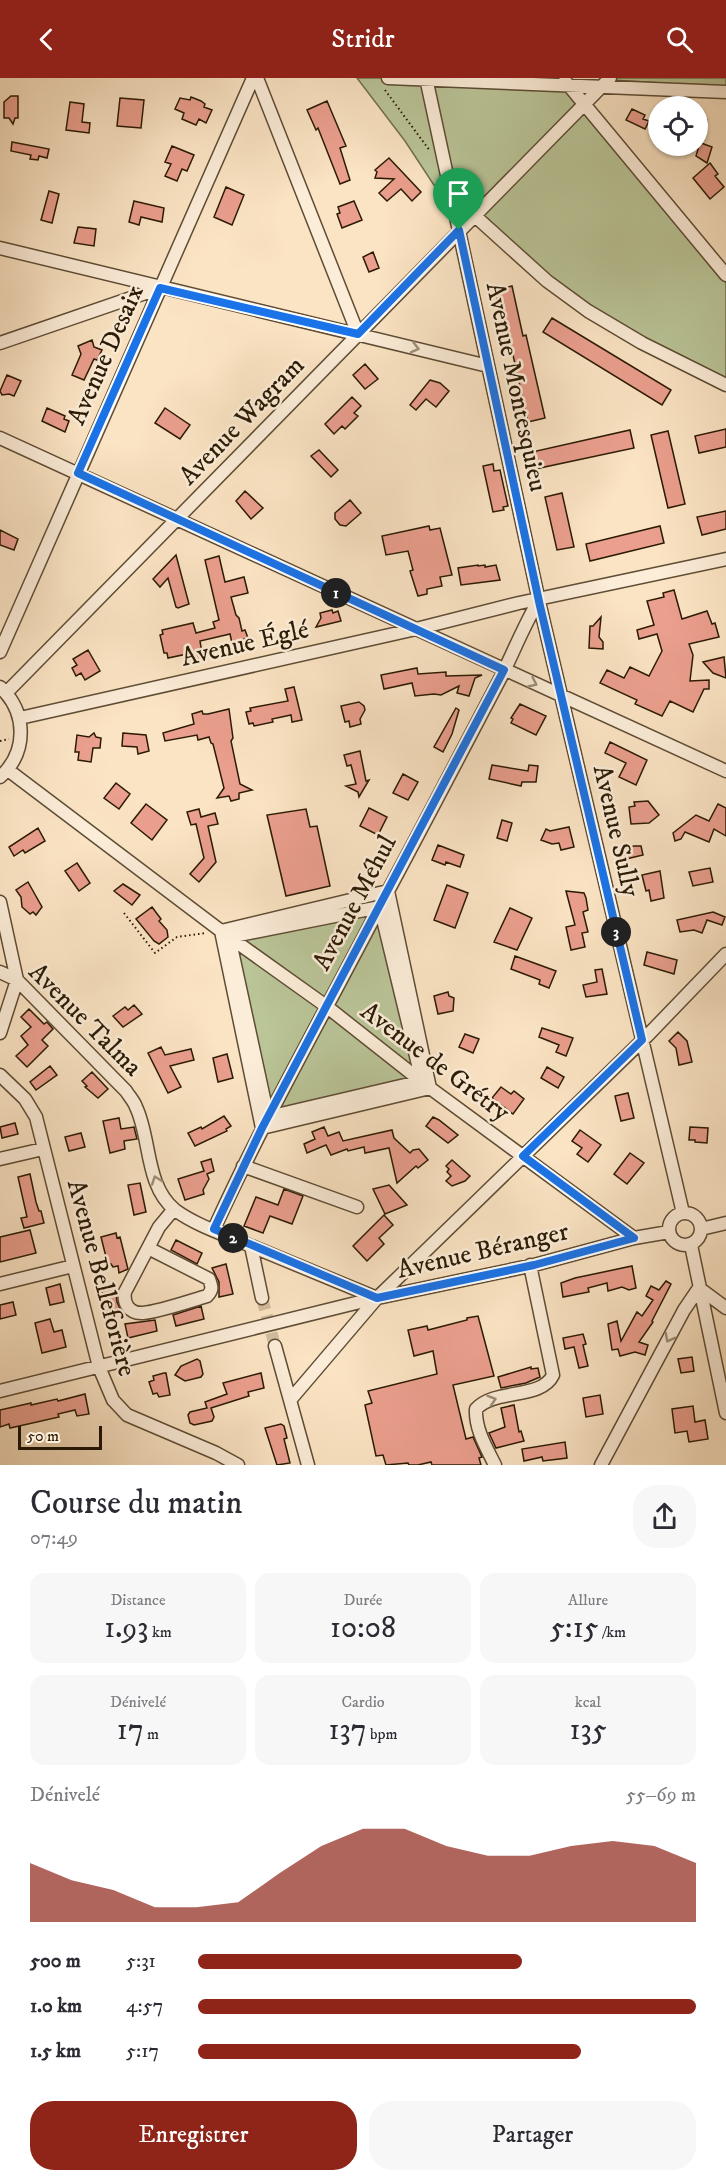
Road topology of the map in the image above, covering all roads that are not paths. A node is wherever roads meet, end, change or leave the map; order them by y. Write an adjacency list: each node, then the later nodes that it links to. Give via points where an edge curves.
1 (255, 78): 12 (street, Avenue Desaix); 13 (street)
2 (426, 79): 3 (street); 4 (street); 9 (street, Avenue Montesquieu)
3 (565, 81): 5 (street); 7 (street)
4 (385, 82)
5 (606, 82): 6 (street); 7 (street, Avenue Wagram)
6 (726, 92)
7 (584, 105): 8 (street, Avenue Wagram); 11 (street)
8 (479, 212): 9 (street, Avenue Wagram); 16 (street, via 548,281 588,311)
9 (459, 230): 13 (street, Avenue Wagram); 15 (street, Avenue Montesquieu)
10 (0, 248): 12 (street)
11 (726, 275)
12 (160, 288): 13 (street); 14 (street); 18 (street, Avenue Desaix)
13 (358, 334): 15 (street, one-way to 15); 19 (street, Avenue Wagram)
14 (0, 343)
15 (488, 366): 21 (street, Avenue Montesquieu)
16 (726, 385)
17 (0, 438): 18 (street)
18 (78, 473): 19 (street); 23 (street, Avenue Desaix)
19 (177, 519): 22 (street); 25 (street, Avenue Wagram)
20 (726, 559): 21 (street, Avenue Églé)
21 (539, 600): 22 (street, Avenue Églé); 24 (street, Avenue Méhul); 26 (street, Avenue Sully)
22 (416, 629): 24 (street); 27 (street, Avenue Églé)
23 (0, 652)
24 (504, 670): 26 (street, one-way to 26); 30 (street, Avenue Méhul)
25 (3, 690): 27 (street)
26 (561, 697): 28 (street); 39 (street, Avenue Sully)
27 (20, 718): 29 (street, via 17,754)
28 (726, 771)
29 (4, 773): 33 (street, Avenue de Grétry)
30 (388, 891): 32 (street, Avenue Méhul); 33 (street); 41 (street)
31 (0, 902): 36 (street)
32 (380, 907): 33 (street); 37 (street, Avenue Méhul); 41 (street)
33 (225, 934): 37 (street, Avenue de Grétry); 42 (street)
34 (726, 954): 39 (street)
35 (0, 972): 36 (street, Avenue Talma)
36 (17, 980): 38 (street); 48 (street, Avenue Talma, one-way to 36, via 161,1192 137,1108 126,1091)
37 (326, 1006): 41 (street, Avenue de Grétry); 42 (street, Avenue Méhul)
38 (0, 1033)
39 (642, 1040): 44 (street); 49 (street, Avenue Sully)
40 (0, 1075): 43 (street, Avenue Belleforière, via 25,1099 36,1117)
41 (426, 1085): 42 (street); 44 (street, Avenue de Grétry)
42 (265, 1122): 46 (street, Avenue Méhul)
43 (43, 1149): 45 (street); 59 (street, Avenue Belleforière)
44 (523, 1156): 54 (street, Avenue de Grétry); 63 (street)
45 (0, 1159)
46 (243, 1166): 47 (street); 51 (street, Avenue Méhul)
47 (357, 1207)
48 (174, 1209): 51 (street, Avenue Talma); 57 (street)
49 (683, 1213): 52 (street, via 693,1215); 53 (street, via 674,1218)
50 (726, 1223): 52 (street)
51 (214, 1229): 56 (street, Avenue Talma)
52 (701, 1229): 55 (street, via 699,1239)
53 (669, 1232): 54 (street, Avenue Béranger); 55 (street, via 677,1243)
54 (634, 1238): 58 (street, Avenue Béranger)
55 (691, 1245): 61 (street)
56 (251, 1246): 62 (street); 63 (street, Avenue Talma)
57 (148, 1248): 57 (street, via 125,1292 130,1310 142,1313 207,1296 212,1291 209,1279)
58 (530, 1265): 63 (street, Avenue Béranger); 72 (street, one-way to 58, via 475,1418 476,1409 487,1400 541,1387 553,1375)
59 (73, 1266): 60 (street); 66 (street, Avenue Belleforière)
60 (0, 1284)
61 (699, 1288): 64 (street); 69 (street); 73 (street, one-way to 73)
62 (262, 1298)
63 (377, 1298): 66 (street, Avenue Béranger); 68 (street)
64 (726, 1308)
65 (276, 1346): 68 (street)
66 (99, 1367): 67 (street, Avenue Béranger); 70 (street, Avenue Belleforière, via 113,1400 127,1415)
67 (0, 1391)
68 (291, 1400): 71 (street)
69 (726, 1413)
70 (238, 1465)
71 (308, 1465)
72 (495, 1465)
73 (601, 1465)

